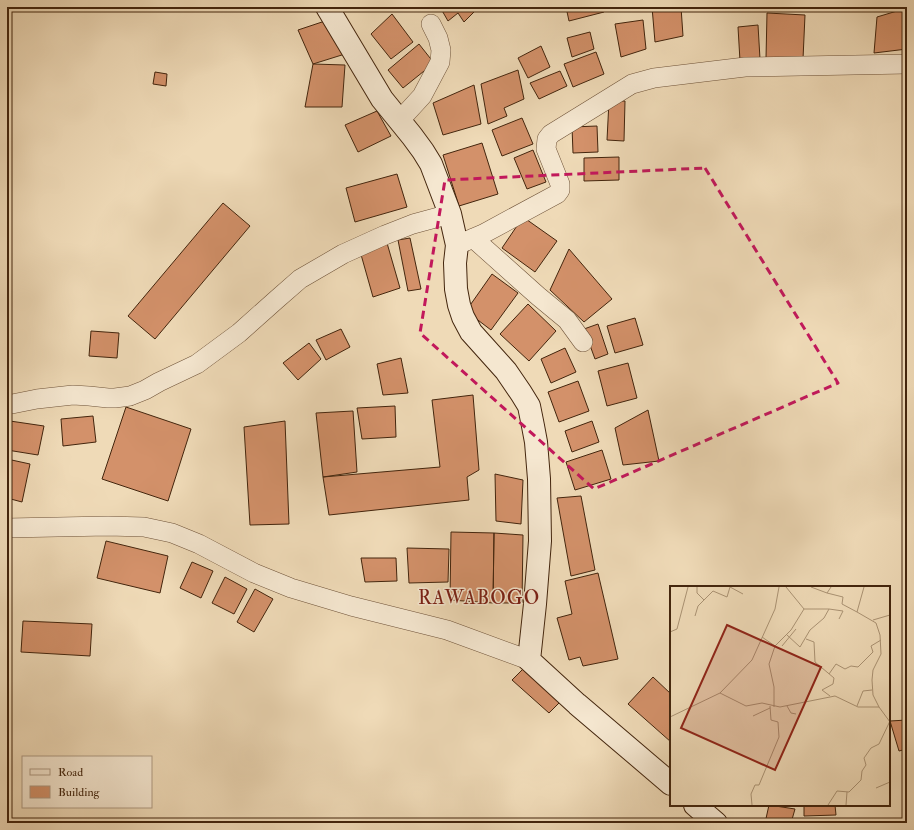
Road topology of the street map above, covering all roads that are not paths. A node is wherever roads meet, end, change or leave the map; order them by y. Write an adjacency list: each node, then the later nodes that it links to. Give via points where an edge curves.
1 (327, 7): 4 (street, via 382,99)
2 (431, 24): 4 (street, via 441,50 440,62 422,96)
3 (907, 64): 6 (street, via 745,67 654,78 632,84 551,134 547,139 546,149 560,184 557,194)
4 (400, 120): 5 (street, via 431,164)
5 (450, 214): 6 (street); 8 (street, via 413,224 343,254 300,279 239,333 197,364 145,390 115,398 73,395)
6 (465, 242): 7 (street, via 567,320); 10 (street, via 455,263 456,289 463,317 471,332 522,393 529,406 533,426 539,479 540,541)
7 (583, 342)
8 (7, 405)
9 (7, 528): 10 (street, via 144,527 172,533 291,588 447,630)
10 (529, 660): 11 (street)
11 (670, 783)
12 (696, 806): 13 (street)
13 (716, 823)

